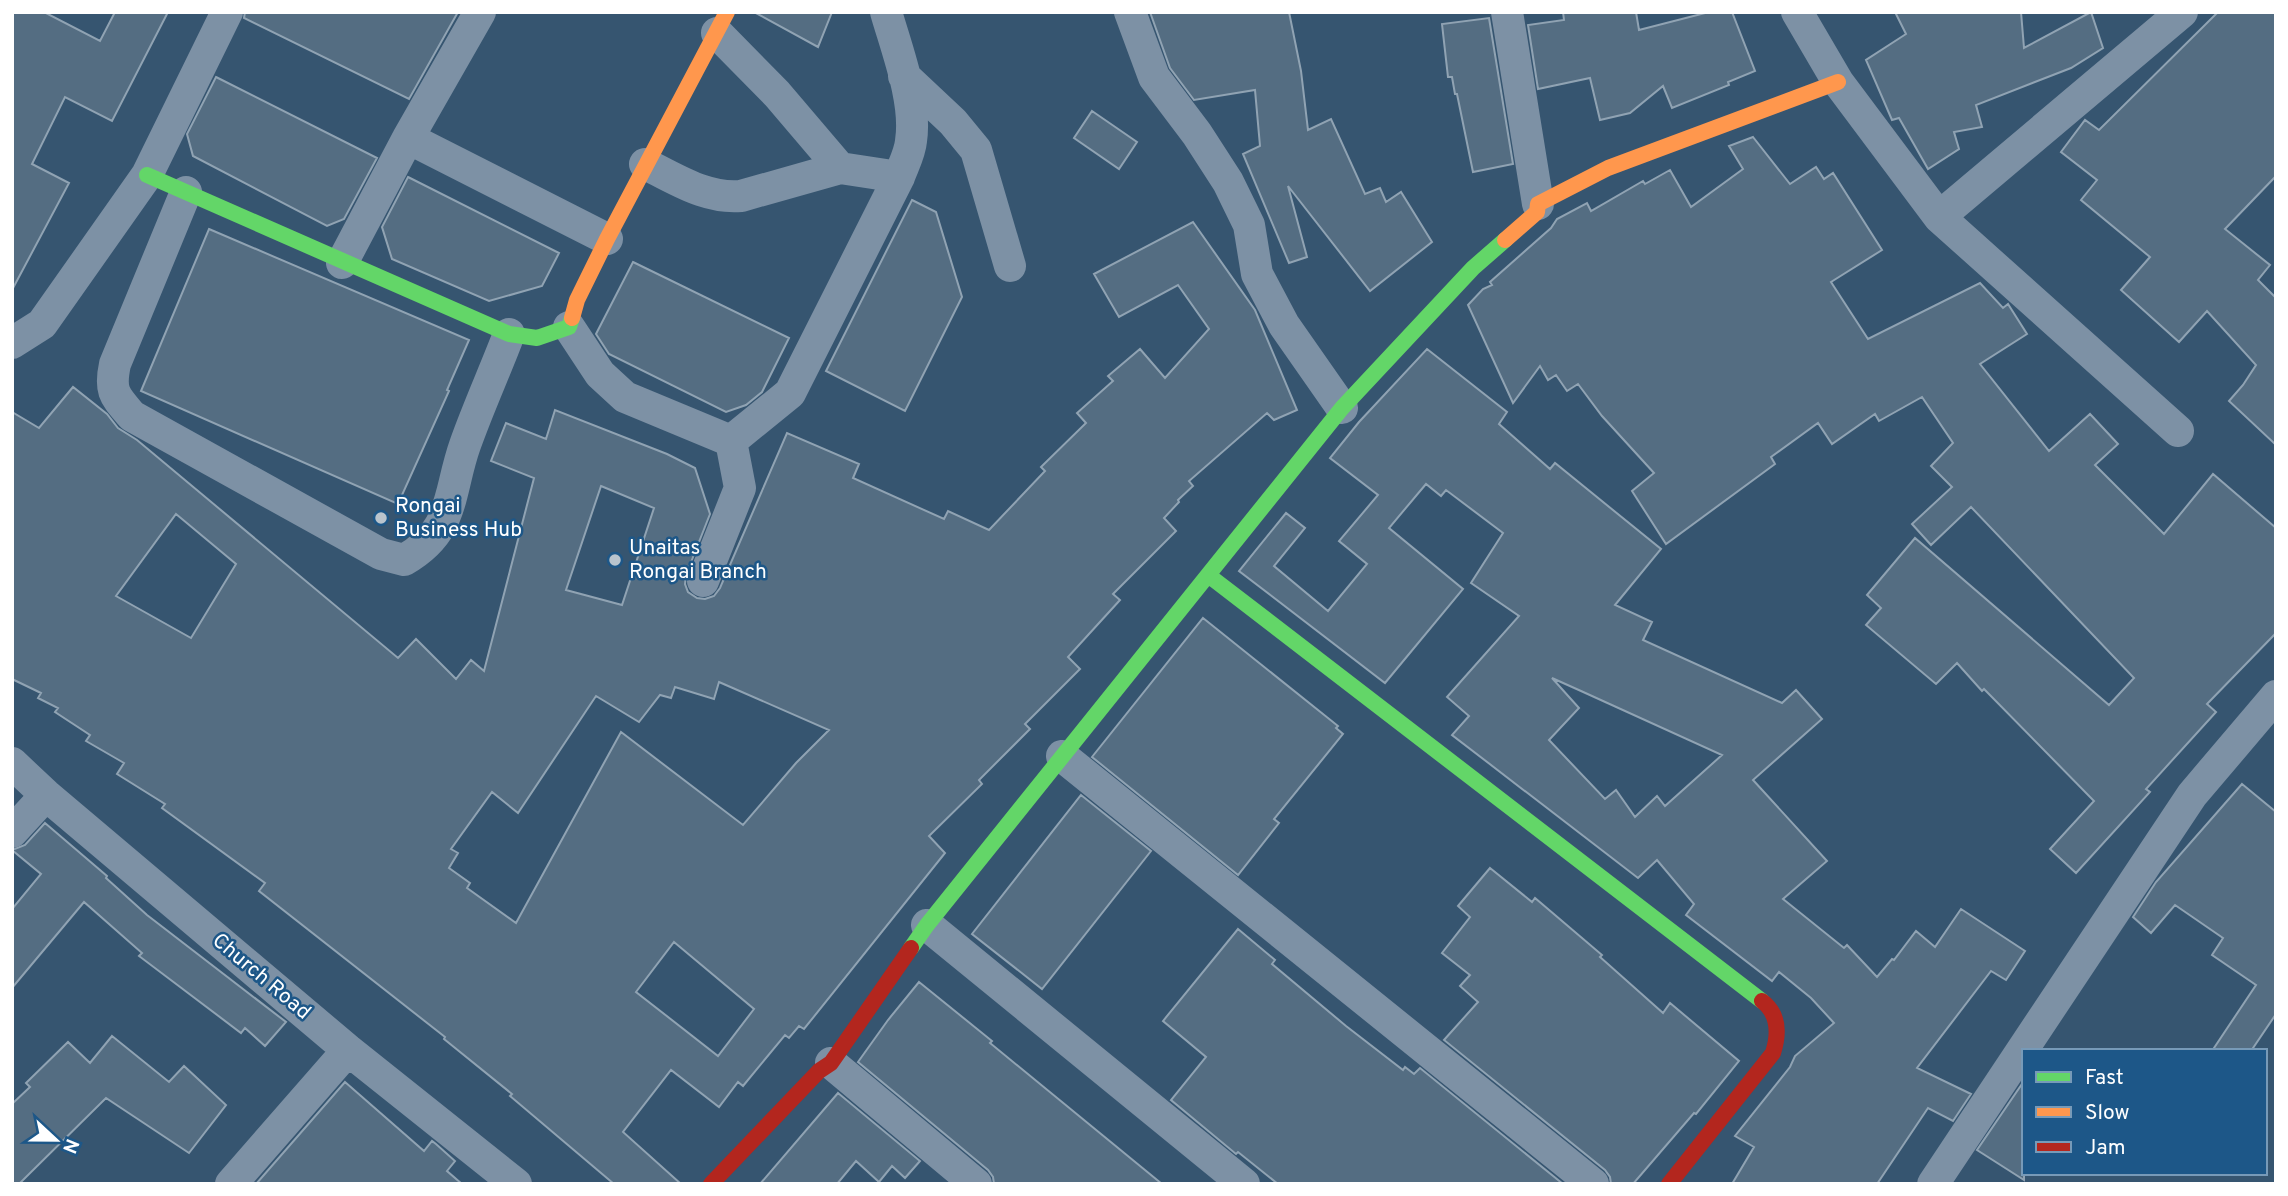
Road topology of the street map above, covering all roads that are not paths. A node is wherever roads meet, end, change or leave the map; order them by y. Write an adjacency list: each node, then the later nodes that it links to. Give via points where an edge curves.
1 (227, 12): 14 (street)
2 (480, 12): 11 (street)
3 (886, 12): 9 (street)
4 (1130, 12): 25 (street, via 1154,77 1228,182 1249,225 1257,274 1284,326)
5 (1507, 12): 17 (street)
6 (1797, 12): 10 (street)
7 (2170, 16): 18 (street)
8 (722, 23): 12 (street); 13 (street)
9 (904, 76): 15 (street, via 911,141); 21 (street, via 976,150)
10 (1838, 82): 17 (street, via 1608,168); 18 (street)
11 (408, 138): 19 (street); 20 (street)
12 (645, 164): 13 (street, via 709,195 725,197); 19 (street)
13 (840, 168): 15 (street)
14 (147, 175): 16 (street); 24 (street, via 42,324)
15 (899, 177): 27 (street, via 790,393)
16 (186, 192): 20 (street); 23 (street, via 115,365 111,384 115,397 132,416 381,554 404,560 421,551 438,531 450,506 464,446)
17 (1538, 204): 25 (street, via 1537,212 1472,268)
18 (1939, 217): 26 (street)
19 (607, 239): 22 (street)
20 (342, 262): 23 (street)
21 (1010, 266)
22 (569, 327): 23 (street, via 537,338); 27 (street, via 600,374 625,397)
23 (509, 334)
24 (12, 343)
25 (1342, 408): 28 (street)
26 (2178, 431)
27 (732, 441): 29 (street, via 740,488)
28 (1208, 575): 31 (street); 46 (street, via 1770,1007 1779,1027 1773,1053)
29 (703, 581)
30 (2276, 696): 36 (street, via 2192,795)
31 (1062, 756): 35 (street); 45 (street)
32 (12, 763): 33 (street, Church Road)
33 (46, 795): 34 (street); 37 (street, Church Road)
34 (12, 832)
35 (927, 925): 39 (street); 44 (street)
36 (2023, 1049)
37 (348, 1050): 40 (street); 41 (street, Church Road)
38 (2022, 1050): 47 (street)
39 (831, 1063): 42 (street); 43 (street)
40 (231, 1184)
41 (516, 1184)
42 (711, 1184)
43 (976, 1184)
44 (1244, 1184)
45 (1593, 1184)
46 (1669, 1184)
47 (1933, 1184)

